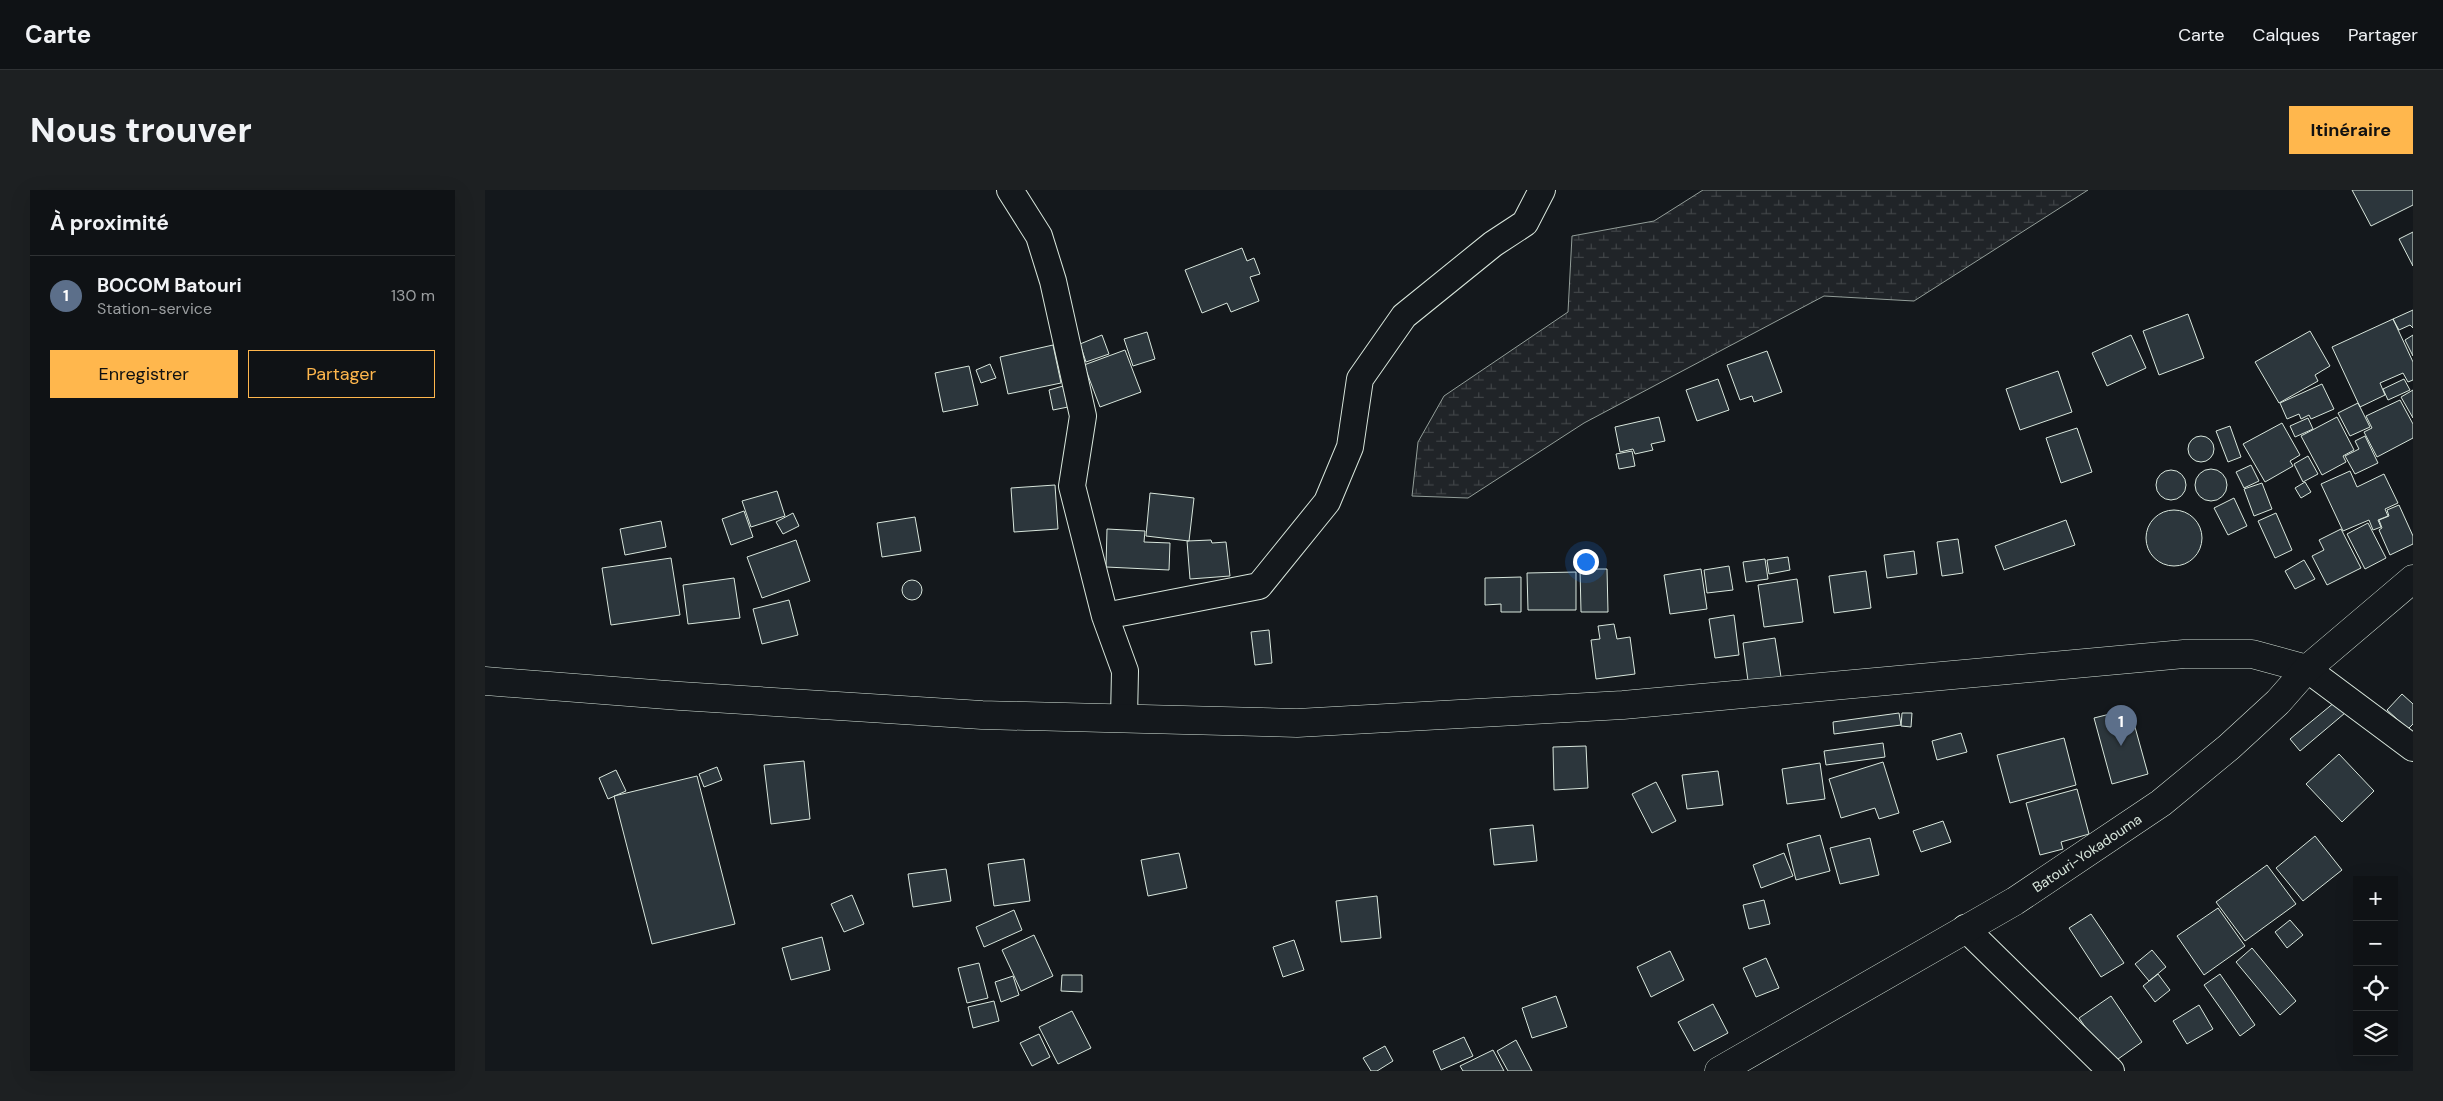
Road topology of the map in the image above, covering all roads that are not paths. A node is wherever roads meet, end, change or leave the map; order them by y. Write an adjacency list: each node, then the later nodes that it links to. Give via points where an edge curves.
1 (1011, 190): 4 (street, via 1039,236 1053,281 1083,416 1071,486)
2 (1542, 190): 4 (street, via 1525,223 1493,244 1404,316 1360,378 1350,447 1327,502 1259,586)
3 (2413, 579): 5 (main road, Batouri-Yokadouma)
4 (1105, 616): 7 (street, via 1125,671)
5 (2307, 669): 7 (main road, via 2252,654 2183,654 1623,706 1297,723); 8 (street); 9 (main road, Batouri-Yokadouma, via 2278,702 2161,804 2015,900)
6 (485, 681): 7 (main road, via 982,715)
7 (1124, 718)
8 (2413, 748)
9 (1965, 928): 10 (main road, Batouri-Yokadouma); 11 (street)
10 (1719, 1071)
11 (2111, 1071)

